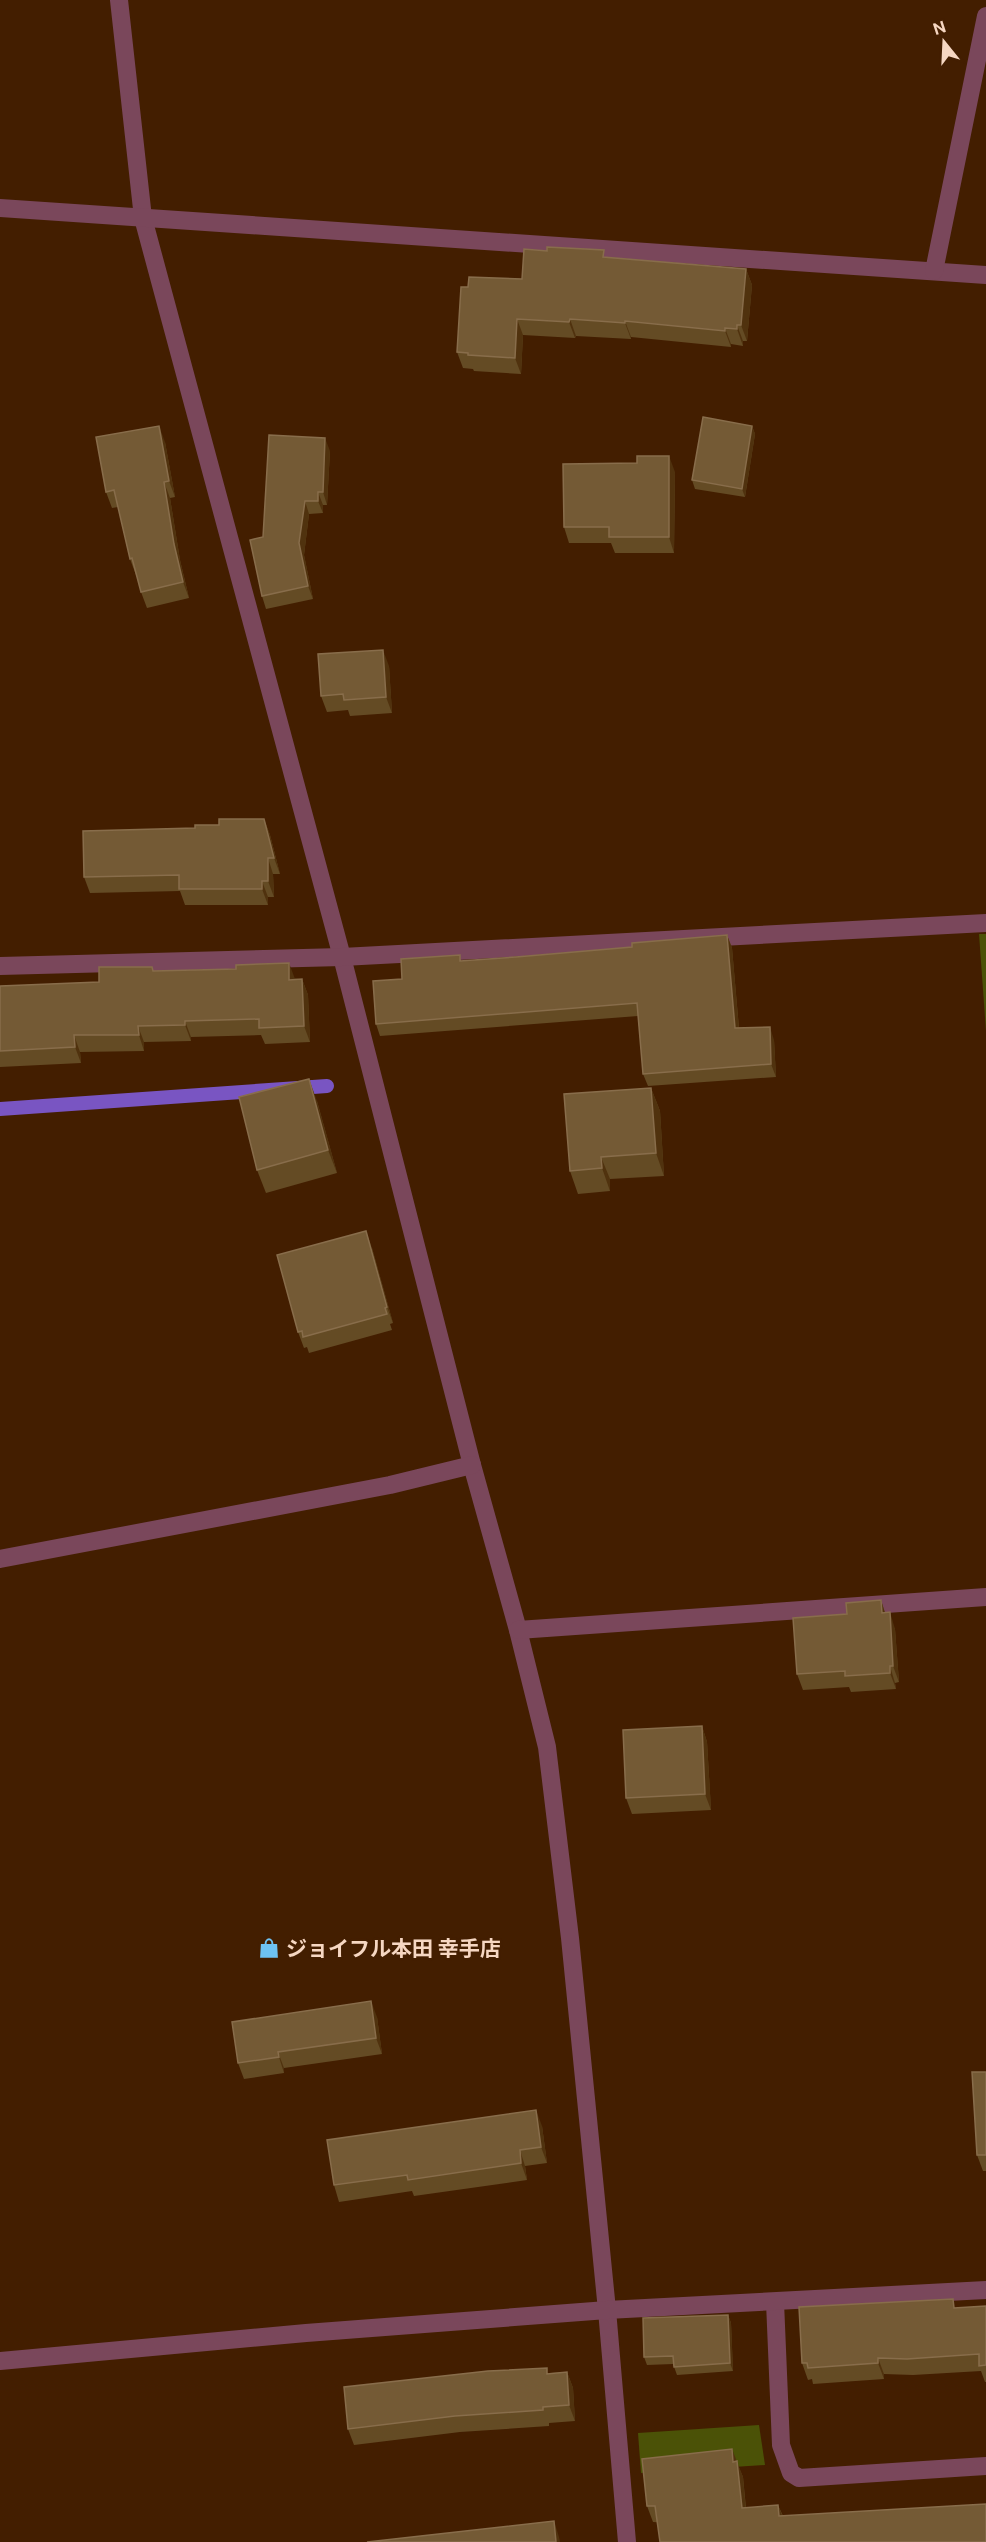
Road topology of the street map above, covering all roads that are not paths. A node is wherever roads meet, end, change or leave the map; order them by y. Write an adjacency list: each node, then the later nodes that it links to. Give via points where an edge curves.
1 (119, 0): 4 (street)
2 (986, 16): 5 (street)
3 (0, 208): 4 (street)
4 (143, 218): 5 (street); 8 (street)
5 (934, 271): 6 (street)
6 (986, 275)
7 (986, 923): 8 (street)
8 (342, 957): 9 (street); 10 (street)
9 (0, 966)
10 (472, 1465): 11 (street, via 390,1485); 13 (street)
11 (0, 1559)
12 (986, 1597): 13 (street)
13 (518, 1630): 16 (street, via 547,1747)
14 (986, 2290): 15 (street)
15 (775, 2302): 16 (street); 18 (street, via 781,2445 791,2473 800,2478)
16 (607, 2310): 17 (street); 19 (street)
17 (0, 2361)
18 (986, 2466)
19 (627, 2542)

